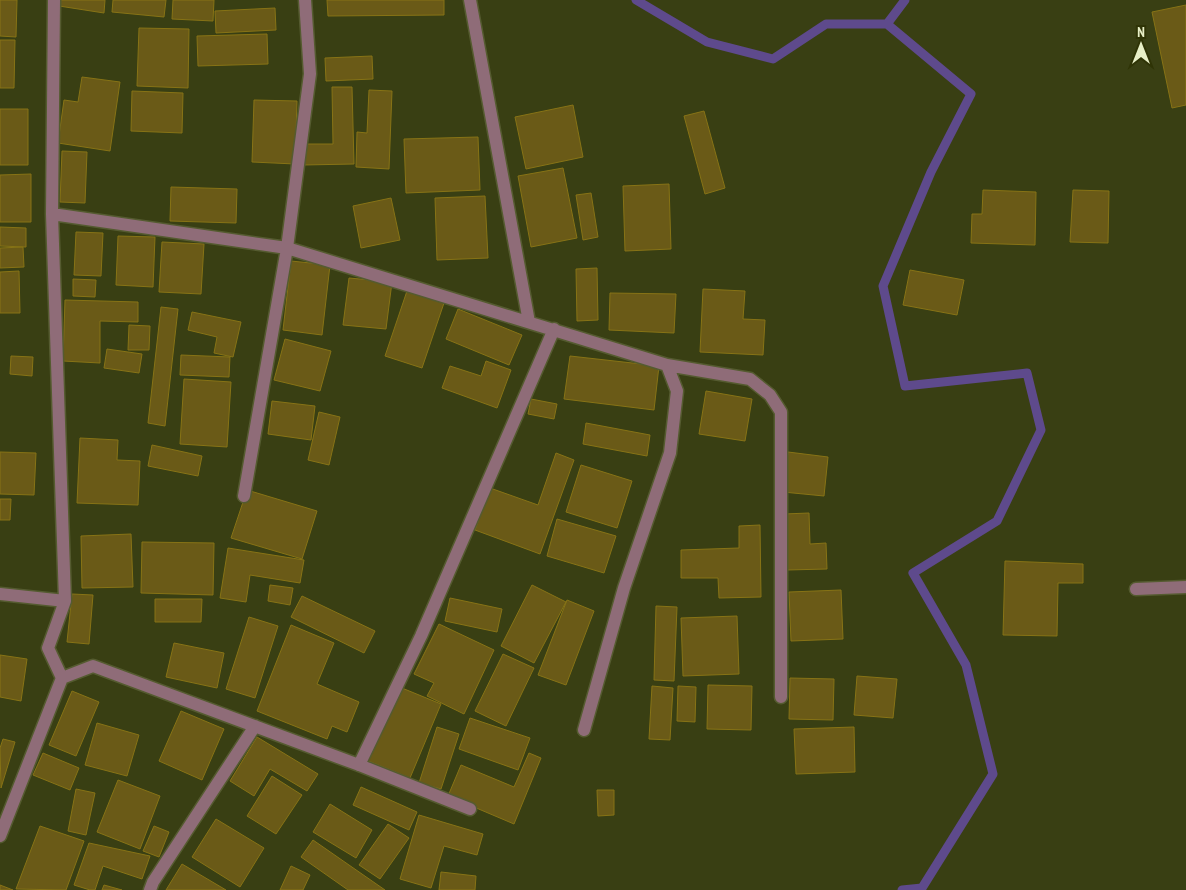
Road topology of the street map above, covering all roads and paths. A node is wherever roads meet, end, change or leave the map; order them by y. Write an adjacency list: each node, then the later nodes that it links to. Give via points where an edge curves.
1 (54, 0): 4 (street)
2 (305, 0): 5 (street, via 310,74)
3 (470, 0): 6 (street)
4 (52, 214): 5 (street); 13 (street)
5 (287, 248): 6 (street); 9 (street)
6 (529, 322): 7 (street)
7 (554, 329): 8 (street); 18 (street, via 421,636)
8 (667, 365): 15 (street, via 750,379 770,395 781,412); 17 (street, via 676,391 670,454 624,588)
9 (244, 496)
10 (1186, 587): 11 (street)
11 (1136, 589)
12 (0, 594): 13 (street)
13 (65, 601): 14 (street, via 48,648)
14 (62, 678): 16 (street, via 93,666); 20 (street)
15 (781, 697)
16 (256, 726): 18 (street); 21 (street)
17 (584, 730)
18 (359, 765): 19 (street)
19 (470, 808)
20 (0, 836)
21 (150, 890)

